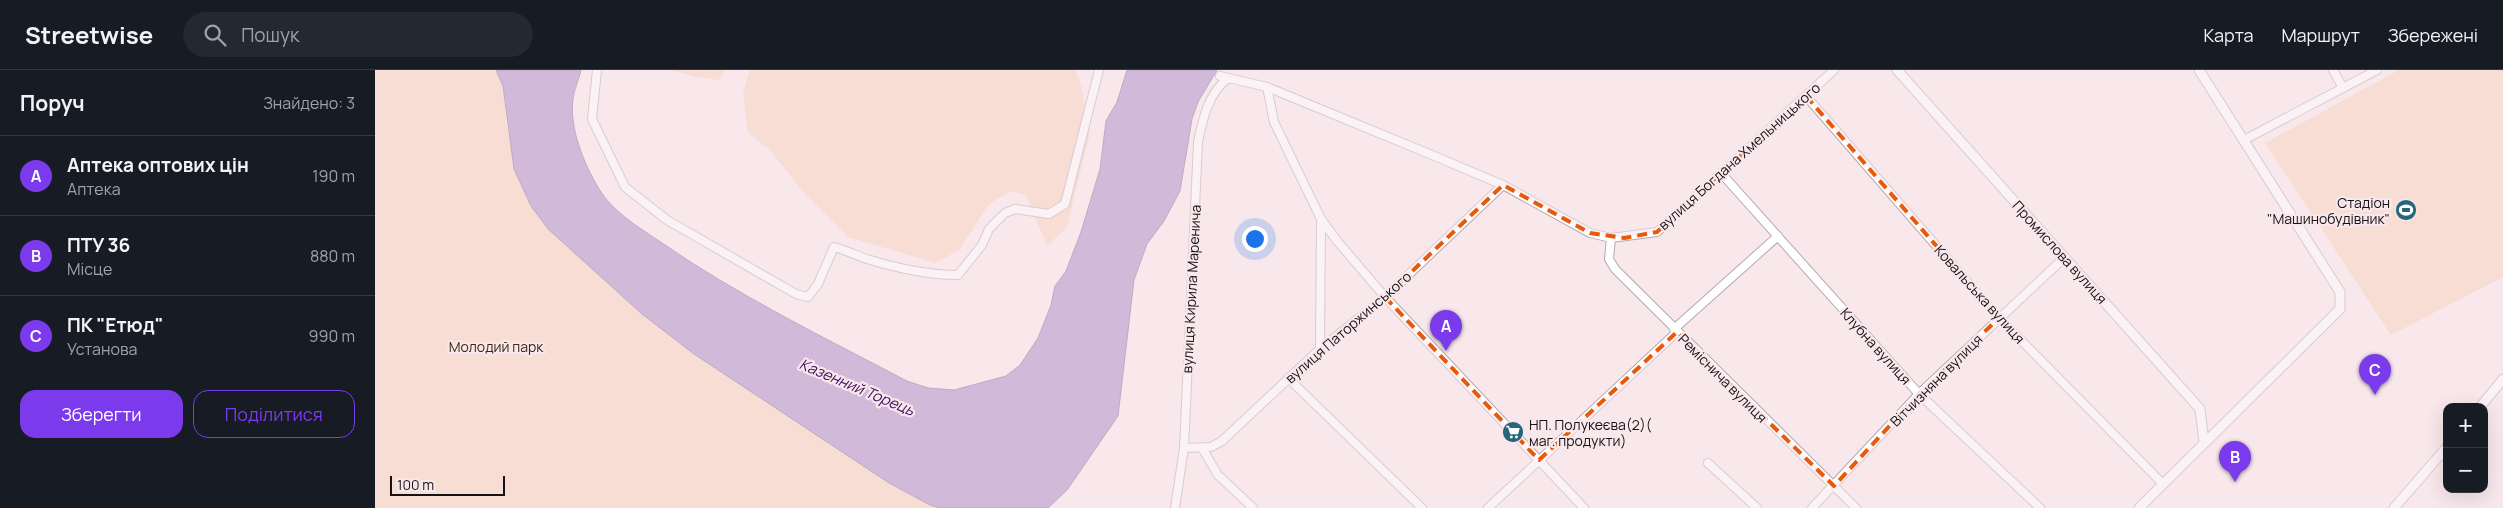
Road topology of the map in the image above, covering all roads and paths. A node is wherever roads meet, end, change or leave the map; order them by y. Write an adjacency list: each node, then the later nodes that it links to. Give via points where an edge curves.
1 (597, 70): 2 (street, via 592,119 625,187 667,220 796,294 808,297 818,284 834,246 919,271 958,275 982,245 989,229 1005,213 1015,209 1049,214 1065,204)
2 (1099, 70)
3 (1834, 70): 12 (street, вулиця Богдана Хмельницького)
4 (1897, 70): 19 (street, Промислова вулиця)
5 (2199, 70): 13 (street)
6 (2333, 70): 11 (street)
7 (2377, 70): 11 (street)
8 (1219, 76): 9 (street, вулиця Богдана Хмельницького)
9 (1228, 78): 10 (street, вулиця Богдана Хмельницького); 29 (street, вулиця Кирила Маренича, via 1213,94 1203,116 1198,142)
10 (1267, 88): 15 (street, вулиця Богдана Хмельницького); 16 (street, via 1274,122)
11 (2343, 88): 13 (street)
12 (1806, 96): 14 (street, вулиця Богдана Хмельницького); 21 (street, Ковальська вулиця)
13 (2244, 140): 28 (street, via 2340,292 2340,309)
14 (1721, 173): 17 (street, Клубна вулиця); 18 (street, вулиця Богдана Хмельницького, via 1657,232)
15 (1503, 185): 18 (street, вулиця Богдана Хмельницького, via 1590,233); 20 (street, вулиця Паторжинського)
16 (1321, 219): 20 (street); 23 (street)
17 (1778, 236): 22 (street); 26 (street, Клубна вулиця)
18 (1611, 238): 22 (street, Реміснича вулиця, via 1609,259 1615,269)
19 (2065, 257): 21 (street, Вітчизняна вулиця); 28 (street, Промислова вулиця, via 2200,409)
20 (1385, 297): 23 (street, вулиця Паторжинського); 32 (street)
21 (1999, 318): 26 (street, Вітчизняна вулиця); 34 (street, Ковальська вулиця)
22 (1675, 330): 32 (street); 35 (street, Реміснича вулиця)
23 (1320, 349): 24 (street, вулиця Паторжинського)
24 (1288, 378): 30 (street, вулиця Паторжинського, via 1222,441); 38 (street)
25 (2503, 378): 27 (street)
26 (1919, 394): 35 (street, Вітчизняна вулиця); 44 (street, Клубна вулиця)
27 (2483, 403)
28 (2204, 442): 34 (street)
29 (1183, 448): 30 (street, вулиця Паторжинського); 36 (street, вулиця Кирила Маренича)
30 (1202, 448): 37 (street, via 1217,475)
31 (2446, 448): 46 (street)
32 (1539, 460): 39 (street); 40 (street)
33 (1708, 463): 41 (street)
34 (2163, 484): 45 (street)
35 (1833, 486): 42 (street, Вітчизняна вулиця); 43 (street, Реміснича вулиця)
36 (1175, 508)
37 (1253, 508)
38 (1422, 508)
39 (1487, 508)
40 (1584, 508)
41 (1757, 508)
42 (1812, 508)
43 (1856, 508)
44 (2041, 508)
45 (2139, 508)
46 (2394, 508)

